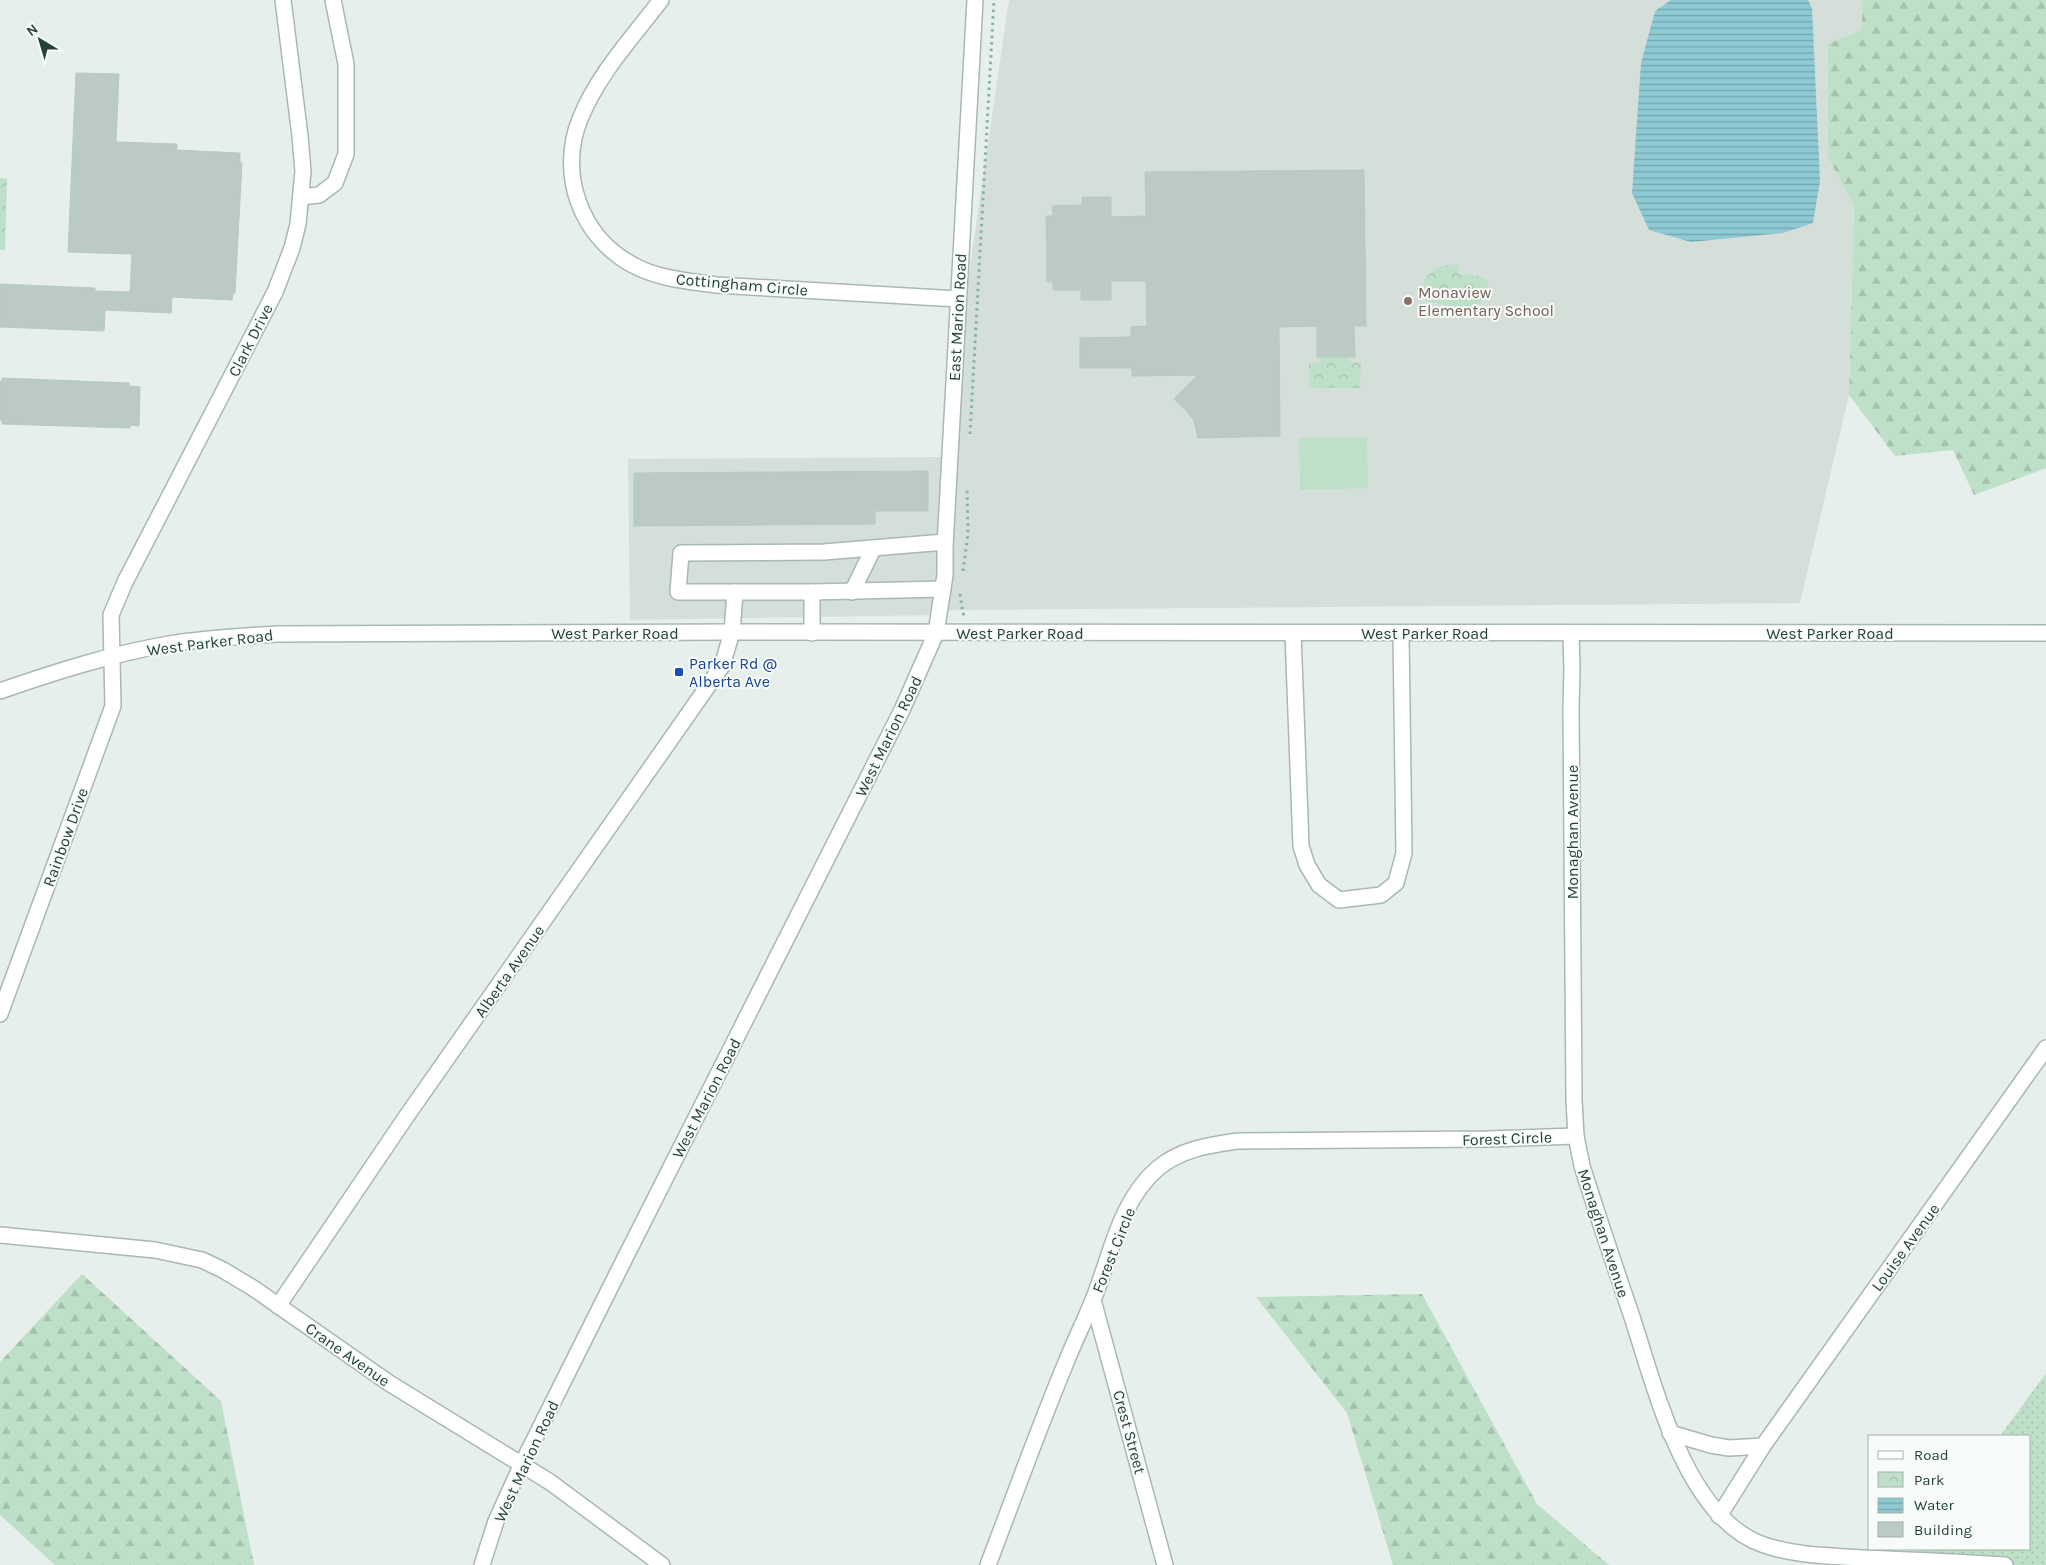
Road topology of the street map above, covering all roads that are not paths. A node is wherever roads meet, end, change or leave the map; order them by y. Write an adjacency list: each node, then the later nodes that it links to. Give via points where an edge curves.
1 (283, 0): 5 (street, Clark Drive, via 300,136)
2 (333, 0): 5 (street, via 346,64 346,154 335,184 319,195)
3 (661, 0): 6 (street, Cottingham Circle, via 593,92 574,138 570,160 573,187 580,206 601,239 633,265 678,280)
4 (975, 0): 6 (street, East Marion Road)
5 (302, 197): 20 (street, Clark Drive, via 292,248 275,292 111,615)
6 (958, 299): 7 (street, East Marion Road)
7 (945, 542): 8 (street); 9 (street, East Marion Road)
8 (872, 549): 10 (street, via 682,553 678,592); 12 (street)
9 (943, 589): 12 (street); 15 (street, East Marion Road)
10 (735, 592): 11 (street); 13 (street, Alberta Avenue)
11 (812, 592): 12 (street); 14 (street)
12 (852, 592)
13 (732, 632): 14 (street, West Parker Road); 20 (street, West Parker Road, via 279,634 169,644); 27 (street, Alberta Avenue, via 722,666 406,1117)
14 (812, 633): 15 (street, West Parker Road)
15 (936, 633): 16 (street, West Parker Road); 30 (street, West Marion Road, via 902,710)
16 (1293, 633): 17 (street, West Parker Road); 17 (street, via 1301,846 1307,865 1319,885 1339,900 1381,895 1396,883 1404,853)
17 (1401, 633): 18 (street, West Parker Road)
18 (1570, 633): 19 (street, West Parker Road); 24 (street, Monaghan Avenue)
19 (2046, 633)
20 (112, 657): 21 (street, West Parker Road); 22 (street, Rainbow Drive, via 113,706)
21 (0, 691)
22 (0, 1014)
23 (2046, 1048): 29 (street, Louise Avenue)
24 (1576, 1136): 26 (street, Forest Circle, via 1238,1141 1191,1150 1157,1169 1139,1189 1116,1234); 28 (street, Monaghan Avenue, via 1582,1166)
25 (0, 1235): 27 (street, Crane Avenue, via 179,1254 223,1270)
26 (1093, 1300): 34 (street, Forest Circle); 35 (street, Crest Street)
27 (278, 1306): 30 (street, Crane Avenue, via 389,1383)
28 (1670, 1433): 29 (street, via 1728,1448); 31 (street, Monaghan Avenue, via 1695,1481)
29 (1763, 1446): 31 (street, Louise Avenue)
30 (522, 1464): 32 (street, West Marion Road, via 496,1521); 33 (street, Crane Avenue)
31 (1719, 1516): 36 (street, Monaghan Avenue, via 1739,1533 1762,1545 1785,1551)
32 (482, 1565)
33 (662, 1565)
34 (988, 1565)
35 (1166, 1565)
36 (2005, 1565)

